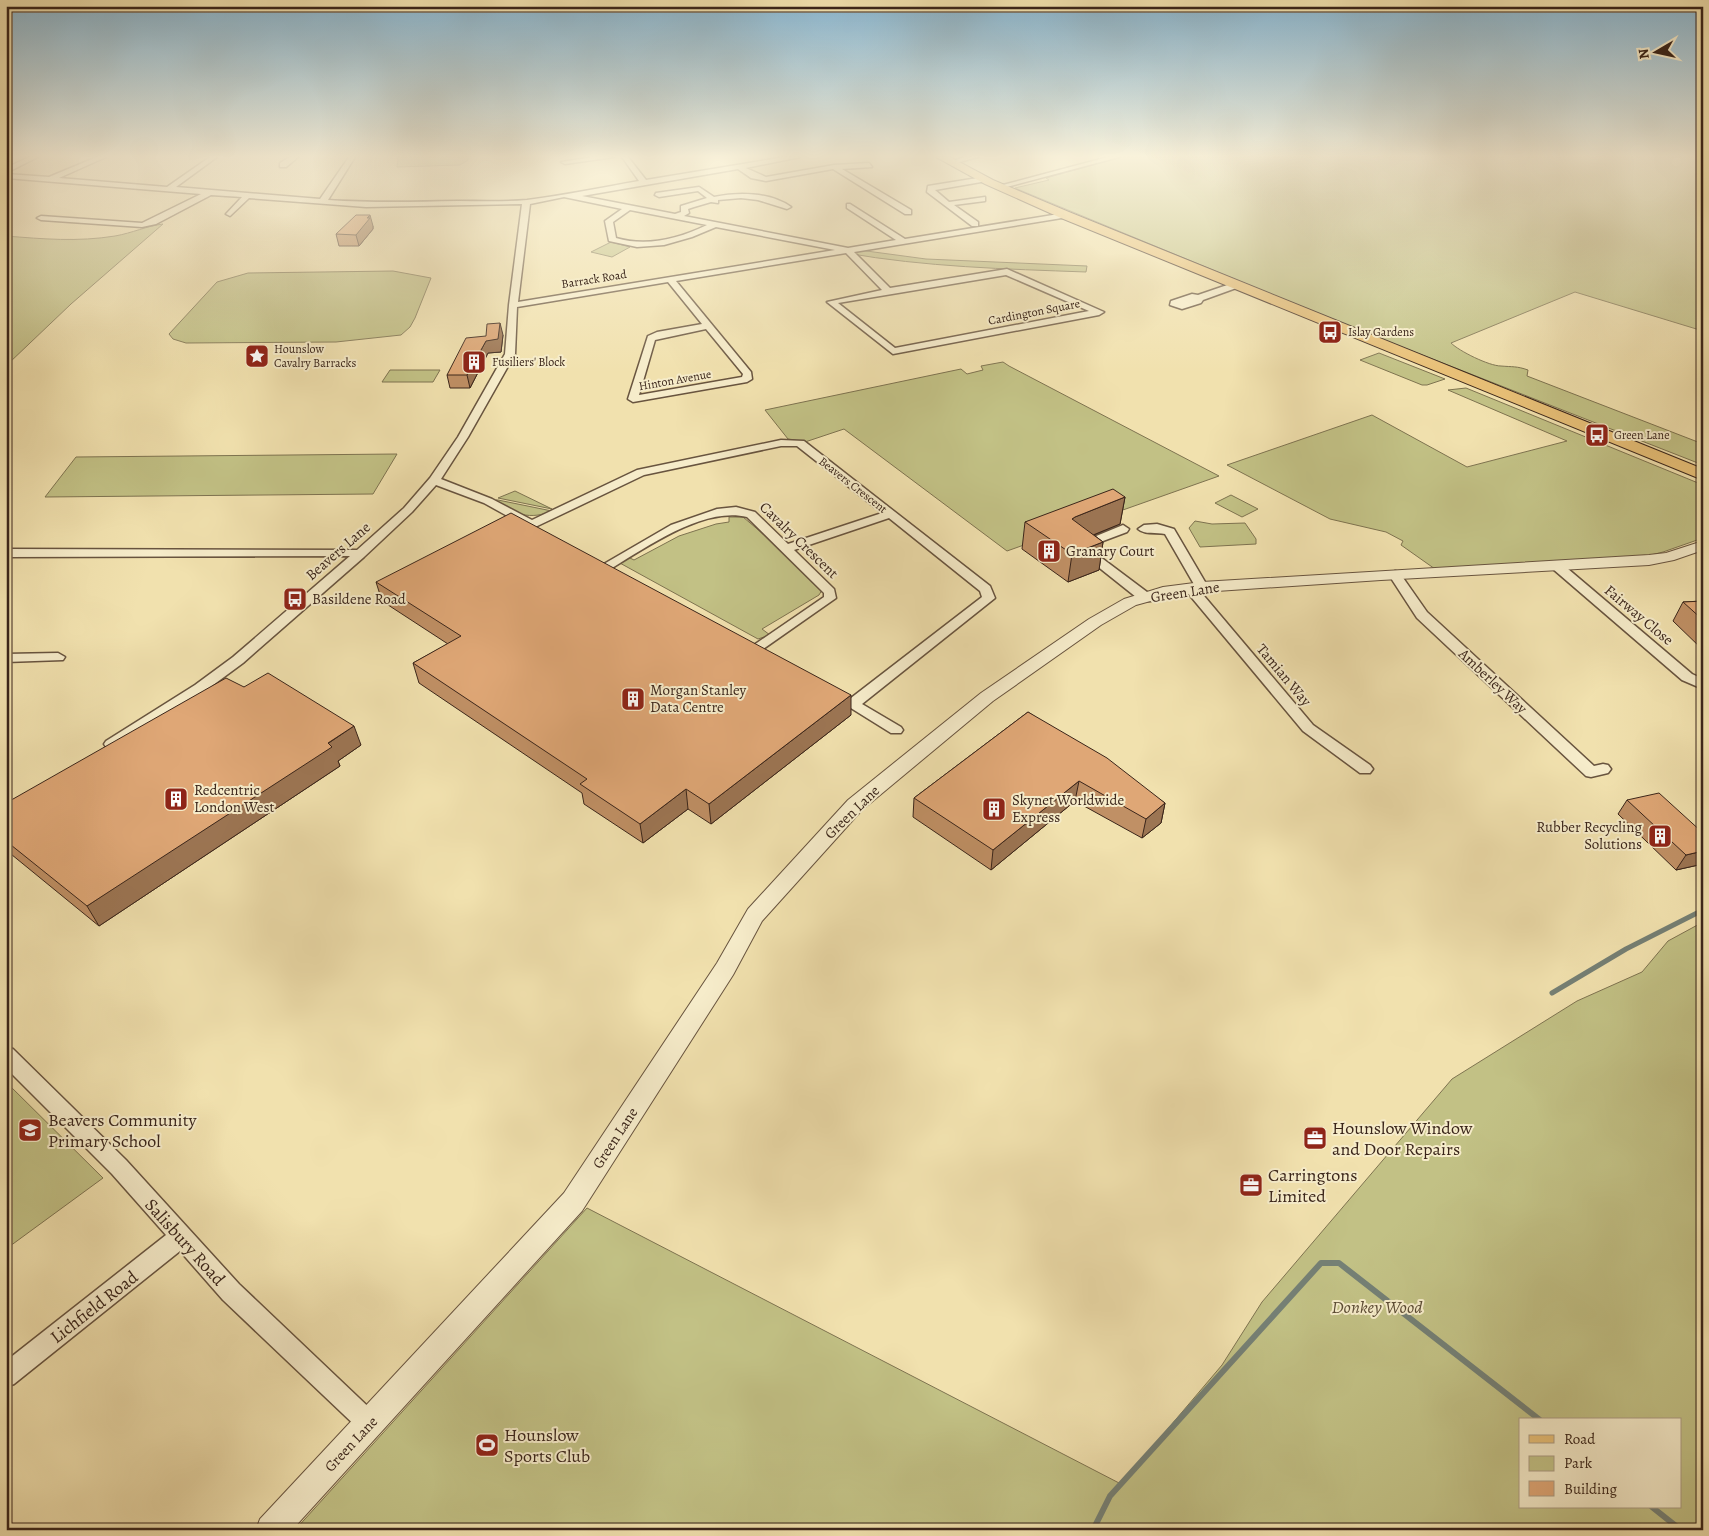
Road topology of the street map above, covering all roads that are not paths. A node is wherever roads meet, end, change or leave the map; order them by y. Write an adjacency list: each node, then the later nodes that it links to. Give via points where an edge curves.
1 (525, 229): 14 (street, Beavers Lane)
2 (610, 229): 3 (street, via 612,239 642,245 685,239)
3 (706, 229)
4 (733, 229): 9 (street)
5 (883, 229): 8 (street)
6 (983, 229): 8 (street, Barrack Road)
7 (1098, 229): 11 (main road)
8 (903, 242): 9 (street, Barrack Road)
9 (847, 250): 10 (street, Barrack Road); 12 (street)
10 (670, 279): 14 (street, Barrack Road); 15 (street, Hinton Avenue)
11 (1236, 286): 13 (street); 16 (main road)
12 (888, 291): 12 (street, Cardington Square, via 1007,272 1099,312 893,351 831,302)
13 (1199, 298)
14 (513, 305): 17 (street, Beavers Lane, via 510,354 463,437)
15 (708, 326): 15 (street, Hinton Avenue, via 748,374 747,379 633,399 651,338)
16 (1703, 475)
17 (434, 480): 19 (street, via 488,501); 26 (street, Beavers Lane, via 420,498)
18 (890, 514): 19 (street, Beavers Crescent, via 800,443 792,441 641,472); 24 (street); 37 (street, Beavers Crescent, via 986,589 989,598)
19 (531, 524): 22 (street)
20 (1123, 529): 31 (street, via 1078,546)
21 (1144, 529): 30 (street, Tamian Way, via 1170,532)
22 (547, 534)
23 (1703, 545): 27 (street, Green Lane, via 1649,560)
24 (788, 548): 29 (street, Cavalry Crescent, via 751,514 736,510 681,524 599,565); 34 (street, Cavalry Crescent, via 830,592 830,598 752,648)
25 (6, 553): 26 (street)
26 (360, 554): 39 (street, Beavers Lane, via 238,660 200,688)
27 (1557, 566): 28 (street, Green Lane); 35 (street, Fairway Close, via 1687,677)
28 (1395, 575): 30 (street, Green Lane); 41 (street, Amberley Way, via 1422,616 1591,772)
29 (620, 577)
30 (1197, 588): 31 (street, Green Lane, via 1163,592); 40 (street, Tamian Way, via 1308,728)
31 (1146, 598): 45 (street, Green Lane, via 1130,602 1095,622 987,697 855,805 755,915 725,969 573,1202)
32 (6, 658): 33 (street)
33 (58, 658)
34 (772, 659)
35 (1703, 685)
36 (836, 695): 37 (street)
37 (852, 704): 38 (street)
38 (896, 730)
39 (101, 750)
40 (1365, 769)
41 (1603, 769)
42 (6, 1055): 43 (street, Salisbury Road, via 119,1168)
43 (181, 1238): 44 (street, Lichfield Road); 45 (street, Salisbury Road, via 231,1292)
44 (6, 1376)
45 (370, 1424): 46 (street, Green Lane)
46 (271, 1530)

